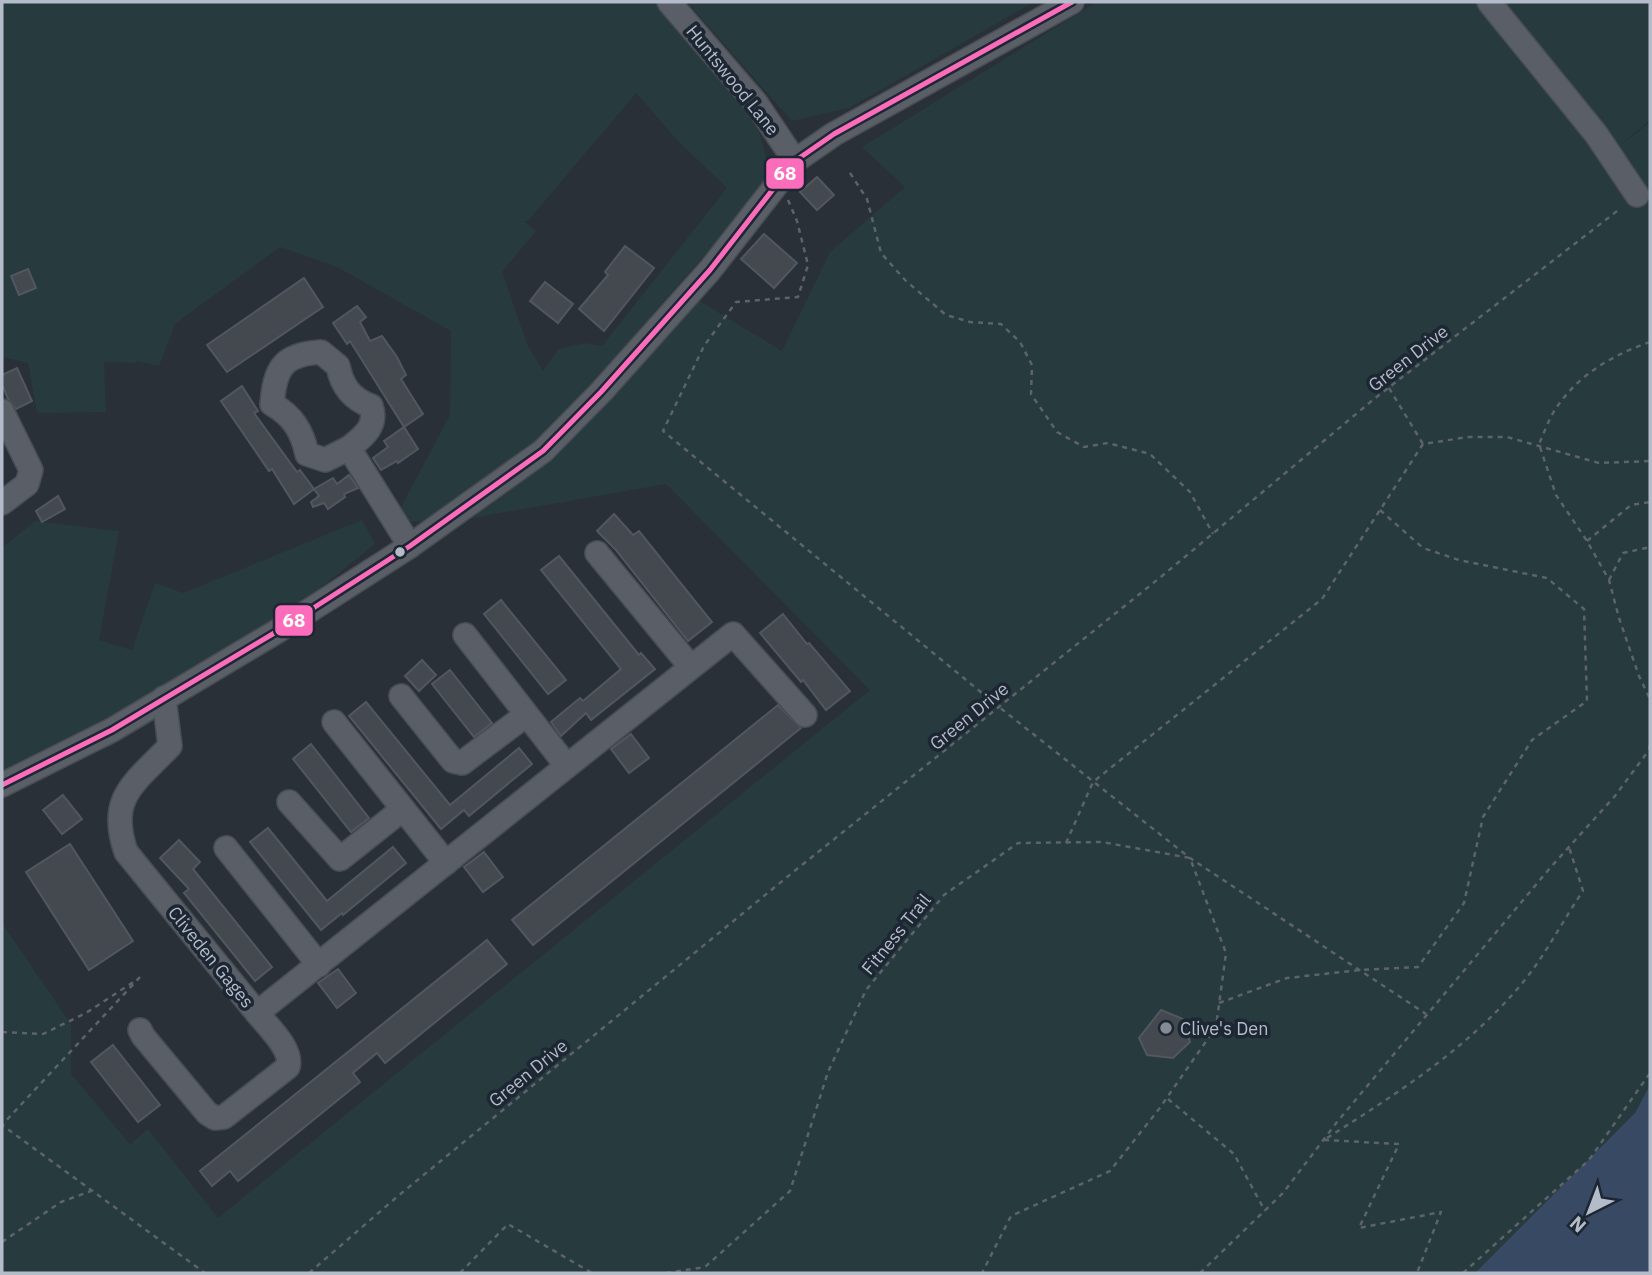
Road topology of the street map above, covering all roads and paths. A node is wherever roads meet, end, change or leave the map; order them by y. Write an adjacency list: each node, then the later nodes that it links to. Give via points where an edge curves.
1 (669, 2): 4 (street, Huntswood Lane, via 756,103)
2 (1072, 2): 4 (street, via 834,134)
3 (1489, 2): 7 (street, via 1597,134)
4 (795, 161): 6 (street)
5 (850, 173): 18 (path, via 867,199 881,253 906,281 946,315 1001,324 1020,342 1032,365 1031,394 1057,432 1084,447 1108,443 1150,454 1189,492)
6 (780, 178): 20 (street, via 710,270 543,451); 29 (path, via 808,265 798,297 736,302 704,346 663,431)
7 (1637, 195): 9 (path, Green Drive)
8 (1650, 342): 12 (path, via 1592,369 1558,404)
9 (1389, 388): 11 (path); 18 (path, Green Drive)
10 (2, 411): 16 (street, via 31,470 27,484)
11 (1423, 443): 12 (path, via 1507,437); 17 (path)
12 (1539, 444): 14 (path, via 1599,463); 19 (path, via 1556,495)
13 (349, 448): 13 (street, via 325,460 307,454 302,434 286,412 272,404 274,379 299,353 321,352 338,366 341,382 356,401 371,406 369,432); 20 (street)
14 (1650, 461)
15 (1650, 502): 19 (path, via 1631,505)
16 (2, 503)
17 (1380, 510): 35 (path, via 1322,599); 45 (path, via 1423,548 1547,578 1584,609 1587,701 1532,740 1483,817 1464,903 1419,967)
18 (1213, 534): 29 (path, Green Drive)
19 (1587, 541): 23 (path)
20 (410, 546): 27 (street)
21 (1650, 550): 23 (path, via 1623,553)
22 (597, 553): 25 (street)
23 (1609, 580): 28 (path)
24 (465, 635): 30 (street)
25 (690, 666): 31 (street, Cliveden Gages, via 733,634); 34 (street, Cliveden Gages)
26 (401, 696): 30 (street, via 453,761 462,763)
27 (164, 698): 36 (street, via 112,730); 47 (street, Cliveden Gages, via 170,746 126,792 119,816 121,838 127,852)
28 (1650, 699)
29 (999, 707): 35 (path); 59 (path, Green Drive, via 408,1187)
30 (526, 715): 34 (street)
31 (805, 715)
32 (334, 722): 38 (street)
33 (1650, 741): 41 (path, via 1649,750 1615,796)
34 (566, 765): 43 (street, Cliveden Gages)
35 (1093, 782): 39 (path); 42 (path)
36 (2, 785)
37 (289, 802): 38 (street, via 340,859)
38 (402, 808): 43 (street)
39 (1066, 843): 42 (path, Fitness Trail, via 1102,842); 62 (path, Fitness Trail, via 1018,843 944,895 866,990 828,1072 790,1191 705,1268)
40 (226, 848): 44 (street)
41 (1569, 848): 48 (path); 54 (path, via 1583,891 1524,980 1478,1030 1410,1086)
42 (1190, 858): 45 (path); 46 (path, via 1226,953)
43 (444, 865): 44 (street, Cliveden Gages)
44 (319, 965): 47 (street, Cliveden Gages)
45 (1360, 970): 46 (path, via 1287,978); 48 (path)
46 (1219, 1003): 52 (path, via 1216,1027)
47 (257, 1013): 49 (street, via 286,1051 288,1067 224,1116 215,1118)
48 (1426, 1014): 54 (path)
49 (141, 1030)
50 (2, 1032): 53 (path, via 43,1034 86,1013 140,977)
51 (1650, 1073): 66 (path, via 1589,1160)
52 (1167, 1098): 56 (path, via 1234,1154); 63 (path, via 1110,1171 1011,1216)
53 (2, 1125): 55 (path)
54 (1324, 1140): 56 (path); 65 (path, via 1399,1144 1359,1228 1441,1212)
55 (91, 1191): 57 (path, via 61,1202); 58 (path)
56 (1265, 1211): 64 (path)
57 (2, 1242)
58 (205, 1273)
59 (309, 1273)
60 (460, 1273): 61 (path, via 508,1224)
61 (592, 1273)
62 (666, 1273)
63 (982, 1273)
64 (1200, 1273)
65 (1417, 1273)
66 (1463, 1273)

